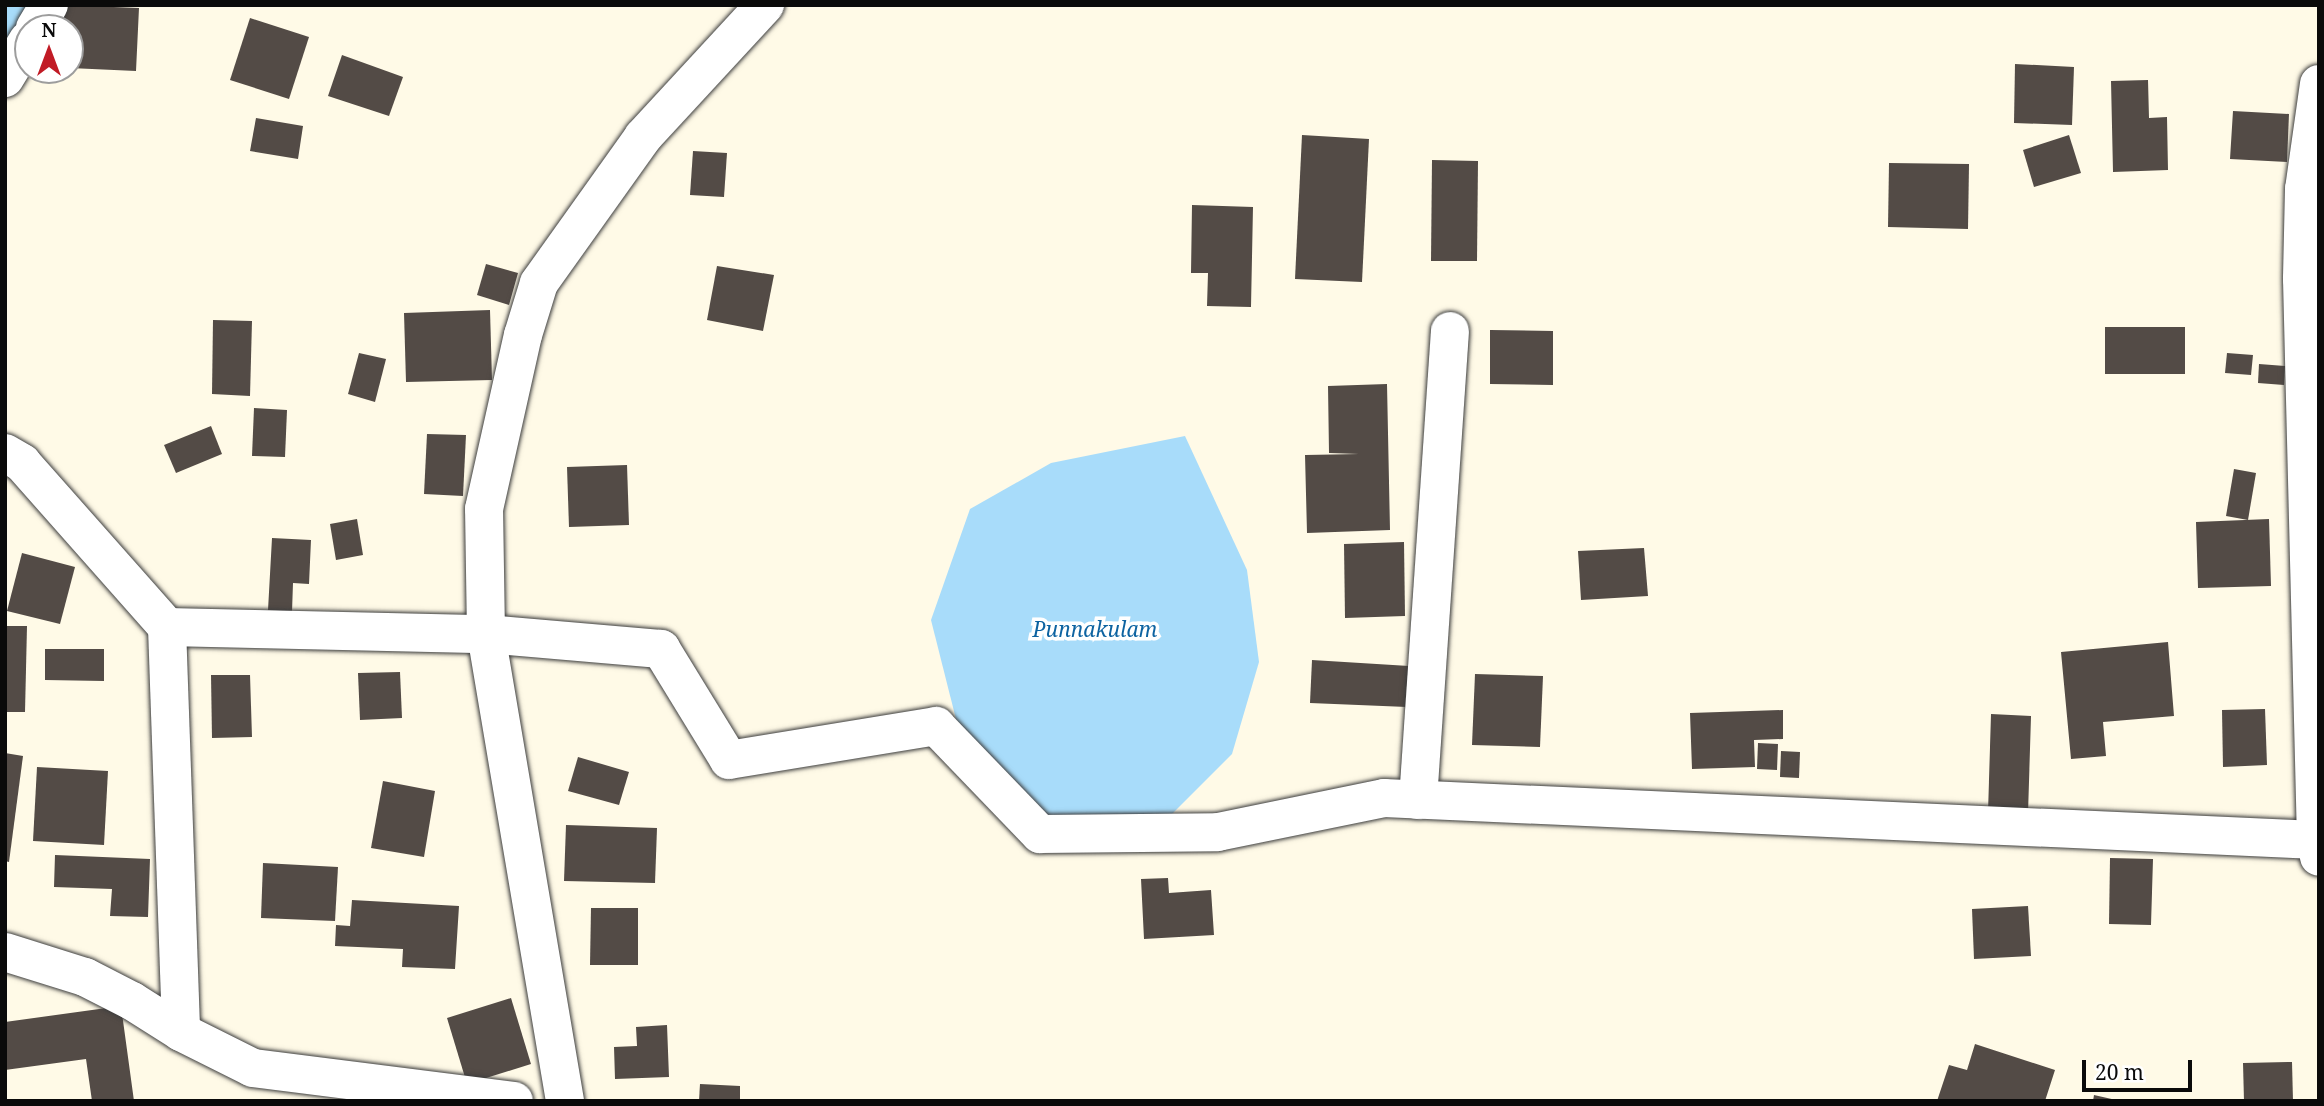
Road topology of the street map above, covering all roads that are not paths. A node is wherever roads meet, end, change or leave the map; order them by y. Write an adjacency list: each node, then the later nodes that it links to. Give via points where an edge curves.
1 (765, 5): 7 (street, via 643,137 539,283 484,509)
2 (2319, 84): 3 (street)
3 (2311, 189): 9 (street, via 2302,279)
4 (1450, 331): 8 (street)
5 (5, 453): 6 (street, via 22,463)
6 (167, 627): 7 (street); 11 (street)
7 (486, 634): 8 (street, via 662,649 729,761 936,726 1041,834 1217,832 1384,799); 13 (street)
8 (1418, 800): 9 (street)
9 (2317, 849)
10 (5, 952): 11 (street, via 85,977)
11 (181, 1032): 12 (street, via 253,1068)
12 (514, 1101)
13 (565, 1101)

